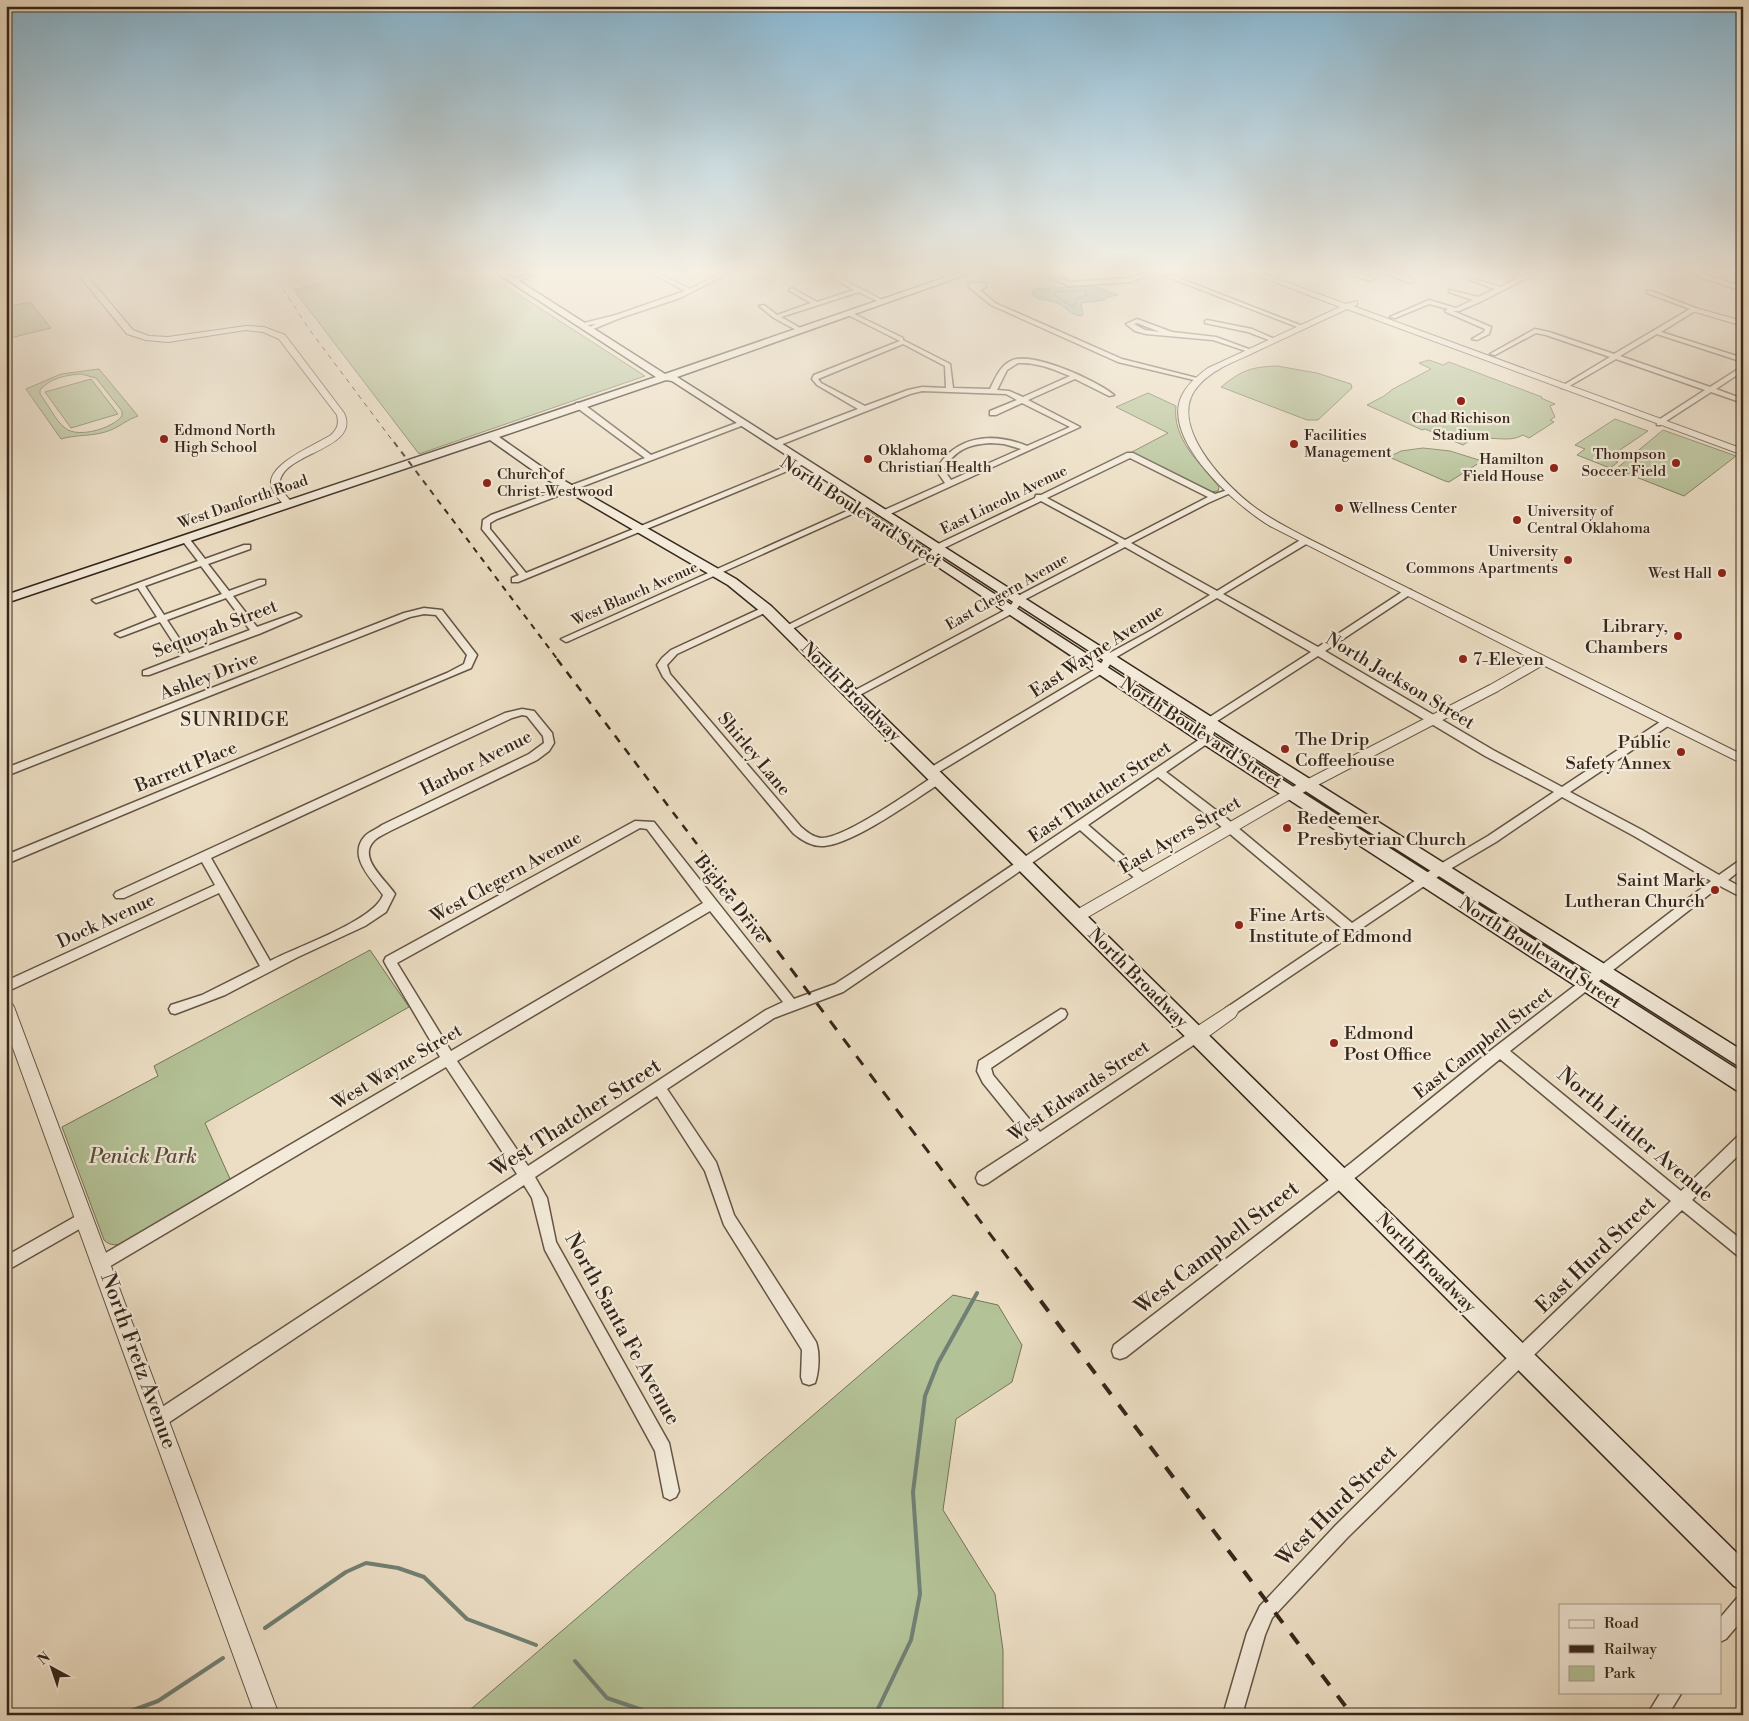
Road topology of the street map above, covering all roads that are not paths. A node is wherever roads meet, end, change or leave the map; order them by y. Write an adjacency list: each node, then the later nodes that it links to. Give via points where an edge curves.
1 (294, 352): 47 (street, via 341,415 343,423 341,430 328,442 292,461 280,472 276,478 277,492)
2 (625, 352): 18 (main road, North Boulevard Street)
3 (735, 352): 18 (main road, West Danforth Road)
4 (874, 352): 29 (street, via 815,379)
5 (924, 352): 22 (street, via 948,365)
6 (1101, 352): 20 (street, via 1120,361)
7 (1248, 352): 20 (street)
8 (1479, 352): 21 (street)
9 (1488, 352): 14 (street)
10 (1496, 352): 14 (street)
11 (1601, 352): 15 (street)
12 (1622, 352): 15 (street)
13 (1719, 352): 16 (street)
14 (1493, 354): 21 (street)
15 (1614, 357): 21 (street); 23 (street)
16 (1743, 360)
17 (1743, 368): 23 (street)
18 (664, 377): 28 (main road, West Danforth Road); 32 (main road, North Boulevard Street, via 674,378); 33 (main road, North Boulevard Street, via 663,382)
19 (1074, 377): 24 (street, via 1032,360 1015,362 1003,371); 25 (street); 26 (street)
20 (1198, 379): 44 (street, via 1183,402 1185,430 1196,450)
21 (1567, 385): 31 (street)
22 (950, 389): 24 (street); 29 (street, via 915,391)
23 (1709, 389): 27 (street); 31 (street)
24 (993, 390): 26 (street)
25 (1111, 395)
26 (1023, 399): 30 (street); 37 (street, via 1076,426)
27 (1743, 400)
28 (579, 405): 34 (main road, West Danforth Road); 39 (street)
29 (864, 409): 36 (street)
30 (993, 413)
31 (1663, 420): 35 (street); 38 (street)
32 (745, 423): 33 (street); 36 (main road, North Boulevard Street)
33 (732, 428): 36 (main road, North Boulevard Street); 39 (street)
34 (490, 435): 43 (main road, North Broadway); 47 (main road, West Danforth Road)
35 (1743, 445)
36 (774, 448): 40 (main road, North Boulevard Street); 41 (main road, North Boulevard Street)
37 (1027, 449): 42 (street); 42 (street, via 1005,440 968,444 951,452 943,461 940,470)
38 (1743, 452)
39 (650, 458): 43 (street)
40 (805, 462): 41 (street); 48 (main road, North Boulevard Street)
41 (793, 467): 49 (main road, North Boulevard Street); 51 (street)
42 (950, 484): 50 (street)
43 (570, 488): 51 (main road, North Broadway); 51 (street, via 486,522 486,529 520,578)
44 (1231, 491): 45 (street, East Clegern Avenue); 53 (street, via 1264,518)
45 (1214, 497): 46 (street, East Lincoln Avenue, via 1130,455); 54 (street, East Clegern Avenue)
46 (1040, 498): 54 (street, North Jackson Street); 56 (street, East Lincoln Avenue)
47 (288, 504): 52 (main road, West Danforth Road)
48 (870, 504): 49 (street, West Blanch Avenue); 50 (main road, North Boulevard Street)
49 (858, 509): 50 (main road, North Boulevard Street); 58 (street, West Blanch Avenue)
50 (882, 518): 56 (main road, North Boulevard Street)
51 (639, 529): 58 (main road, North Broadway)
52 (185, 538): 57 (street); 64 (main road, West Danforth Road)
53 (1305, 541): 61 (street); 63 (street, East Wayne Avenue)
54 (1124, 543): 63 (street, North Jackson Street); 66 (street, East Clegern Avenue)
55 (247, 547): 57 (street)
56 (935, 552): 66 (main road, North Boulevard Street); 71 (street, East Lincoln Avenue)
57 (203, 562): 60 (street); 62 (street)
58 (715, 573): 67 (main road, North Broadway, via 744,590); 74 (street, West Blanch Avenue)
59 (262, 582): 62 (street)
60 (140, 585): 65 (street); 70 (street)
61 (1408, 592): 75 (street); 77 (street)
62 (229, 594): 70 (street); 72 (street)
63 (1215, 595): 75 (street, North Jackson Street); 78 (street, East Wayne Avenue)
64 (6, 599)
65 (96, 600)
66 (1016, 604): 78 (main road, North Boulevard Street); 80 (street, East Clegern Avenue)
67 (766, 609): 71 (main road, North Broadway); 88 (street, Shirley Lane, via 674,652 662,665 666,675 797,830 824,842 838,838)
68 (424, 611): 86 (street, Ashley Drive); 95 (street, Barrett Place, via 439,612 472,655 468,666)
69 (296, 616): 72 (street, Sequoyah Street)
70 (162, 619): 73 (street); 76 (street)
71 (787, 628): 80 (main road, North Broadway)
72 (256, 632): 76 (street, Sequoyah Street)
73 (120, 634)
74 (566, 639)
75 (1319, 652): 81 (street, North Jackson Street); 82 (street)
76 (188, 658): 79 (street, Sequoyah Street)
77 (1542, 660): 81 (street, East Ayers Street); 83 (street)
78 (1106, 663): 82 (main road, North Boulevard Street); 84 (main road, North Boulevard Street); 88 (street, East Wayne Avenue)
79 (146, 673)
80 (853, 695): 88 (main road, North Broadway)
81 (1433, 718): 89 (street, East Ayers Street); 90 (street, North Jackson Street, via 1489,753)
82 (1208, 722): 84 (street, via 1212,727); 89 (main road, North Boulevard Street)
83 (1667, 722): 85 (street); 90 (street)
84 (1207, 738): 87 (street, East Thatcher Street); 89 (main road, North Boulevard Street)
85 (1743, 760)
86 (6, 772)
87 (1158, 772): 92 (street, East Thatcher Street); 93 (street)
88 (935, 776): 97 (main road, North Broadway)
89 (1300, 789): 93 (street, East Ayers Street); 98 (main road, North Boulevard Street); 100 (main road, North Boulevard Street)
90 (1564, 792): 98 (street); 101 (street, North Jackson Street)
91 (639, 824): 105 (street, Bigbee Drive, via 650,825); 108 (street, West Clegern Avenue)
92 (1080, 824): 97 (street, East Thatcher Street); 99 (street)
93 (1230, 828): 99 (street, East Ayers Street); 107 (street)
94 (204, 856): 102 (street); 104 (street, Harbor Avenue); 109 (street, Harbor Avenue, via 509,715 530,713 548,735 549,743 534,757 386,828 369,840 364,850 365,860 389,894 381,910)
95 (6, 860)
96 (1743, 862): 101 (street, East Campbell Street)
97 (1022, 864): 106 (main road, North Broadway); 113 (street, West Thatcher Street, via 838,988)
98 (1441, 868): 100 (street); 110 (main road, North Boulevard Street)
99 (1143, 879): 106 (street, East Ayers Street)
100 (1426, 880): 107 (street); 111 (main road, North Boulevard Street)
101 (1718, 880): 103 (street, North Jackson Street); 110 (street, East Campbell Street)
102 (221, 887): 109 (street); 112 (street, Dock Avenue)
103 (1743, 894)
104 (120, 895)
105 (711, 904): 113 (street, Bigbee Drive); 120 (street, West Wayne Street)
106 (1076, 917): 118 (main road, North Broadway)
107 (1352, 930): 116 (street)
108 (390, 961): 120 (street, North Santa Fe Avenue)
109 (267, 967): 115 (street, Harbor Avenue, via 221,993)
110 (1601, 972): 111 (street, East Campbell Street); 121 (main road, North Boulevard Street)
111 (1586, 983): 119 (street, East Campbell Street); 122 (main road, North Boulevard Street)
112 (6, 987)
113 (790, 1004): 123 (street, West Thatcher Street)
114 (6, 1007): 130 (street, North Fretz Avenue)
115 (175, 1009)
116 (1230, 1012): 118 (street)
117 (1060, 1014): 124 (street, via 984,1065 988,1079)
118 (1196, 1036): 124 (street, West Edwards Street); 128 (main road, North Broadway)
119 (1500, 1051): 128 (street, East Campbell Street); 129 (street, North Littler Avenue)
120 (448, 1058): 126 (street, North Santa Fe Avenue); 132 (street, West Wayne Street)
121 (1743, 1061)
122 (1743, 1084)
123 (659, 1088): 126 (street, West Thatcher Street); 136 (street, via 711,1167 729,1220 810,1348)
124 (1038, 1141): 127 (street, West Edwards Street)
125 (1743, 1141): 129 (street, East Hurd Street)
126 (526, 1175): 137 (street, West Thatcher Street); 138 (street, North Santa Fe Avenue, via 541,1201 550,1246 662,1449)
127 (983, 1178)
128 (1340, 1179): 134 (street, West Campbell Street); 135 (main road, North Broadway)
129 (1682, 1200): 131 (street, North Littler Avenue); 135 (street, East Hurd Street)
130 (85, 1218): 132 (street, North Fretz Avenue); 133 (street)
131 (1743, 1251)
132 (102, 1263): 137 (street, North Fretz Avenue)
133 (6, 1264)
134 (1120, 1351)
135 (1521, 1357): 139 (main road, North Broadway); 144 (street, West Hurd Street, via 1342,1532 1266,1612 1256,1633)
136 (809, 1377)
137 (159, 1419): 143 (street, North Fretz Avenue)
138 (670, 1491)
139 (1743, 1577)
140 (1743, 1604): 141 (street)
141 (1722, 1630)
142 (1672, 1694): 145 (street)
143 (267, 1715)
144 (1232, 1715)
145 (1656, 1715)

